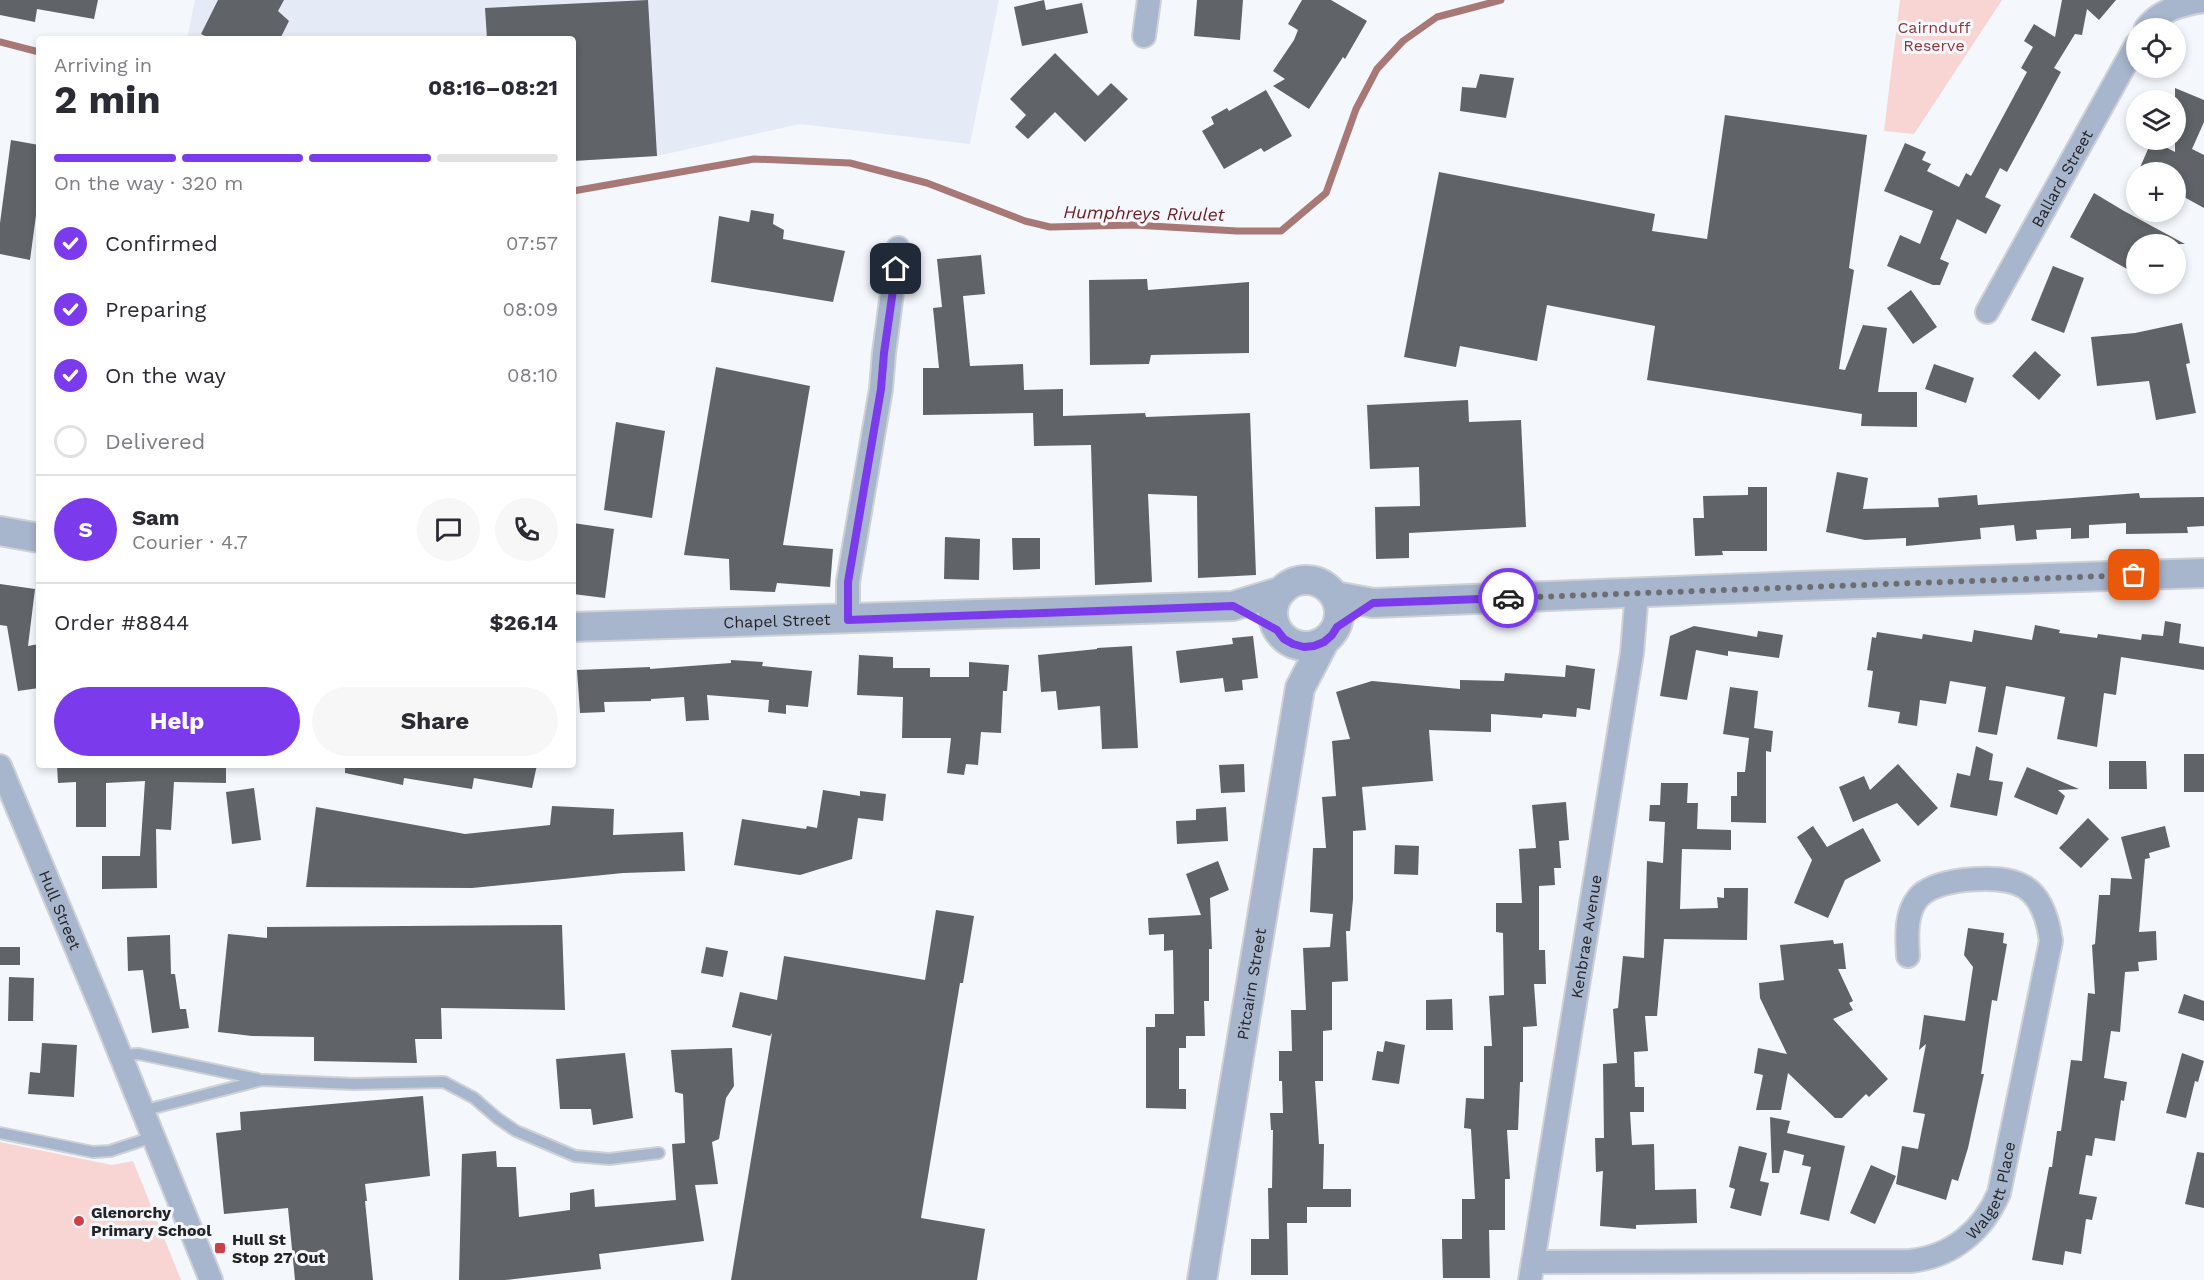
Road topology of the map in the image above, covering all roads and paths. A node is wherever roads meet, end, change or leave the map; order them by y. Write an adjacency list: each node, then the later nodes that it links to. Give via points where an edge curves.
1 (1149, 0): 4 (street)
2 (2204, 1): 3 (street, via 2175,7)
3 (2157, 18)
4 (1144, 36)
5 (2126, 63): 7 (street, Ballard Street)
6 (898, 248): 16 (street, via 881,389 848,582)
7 (1987, 312)
8 (0, 531): 9 (street)
9 (36, 537)
10 (2204, 573): 12 (street)
11 (1282, 591): 13 (street, via 1290,584 1310,580 1329,588); 15 (street, Chapel Street); 18 (street, via 1273,610)
12 (1636, 592): 14 (street); 29 (street, Kenbrae Avenue, via 1630,665)
13 (1335, 596): 14 (street); 19 (street, via 1340,617)
14 (1373, 603): 19 (street)
15 (1233, 606): 16 (street, Chapel Street); 18 (street)
16 (848, 620): 17 (street, Chapel Street)
17 (576, 627)
18 (1281, 634): 19 (street, via 1304,647 1314,646); 20 (street, Pitcairn Street)
19 (1331, 634): 20 (street, Pitcairn Street)
20 (1300, 688): 32 (street, Pitcairn Street)
21 (0, 766): 23 (street, Hull Street)
22 (1908, 956): 30 (street, Walgett Place, via 1907,931 1918,898 1956,881 2007,879 2021,885 2032,894 2049,924 2051,941 1999,1193 1978,1227 1954,1247 1928,1260)
23 (120, 1055): 24 (lane, via 139,1054); 25 (street, Hull Street)
24 (262, 1080): 25 (lane); 28 (lane, via 444,1082 474,1098 516,1131 575,1156 609,1159)
25 (142, 1111): 27 (street, Hull Street)
26 (0, 1133): 27 (lane, via 93,1152 110,1151)
27 (153, 1137): 31 (street, Hull Street)
28 (659, 1153)
29 (1531, 1271): 30 (street, Walgett Place)
30 (1826, 1271)
31 (211, 1280)
32 (1202, 1280)

